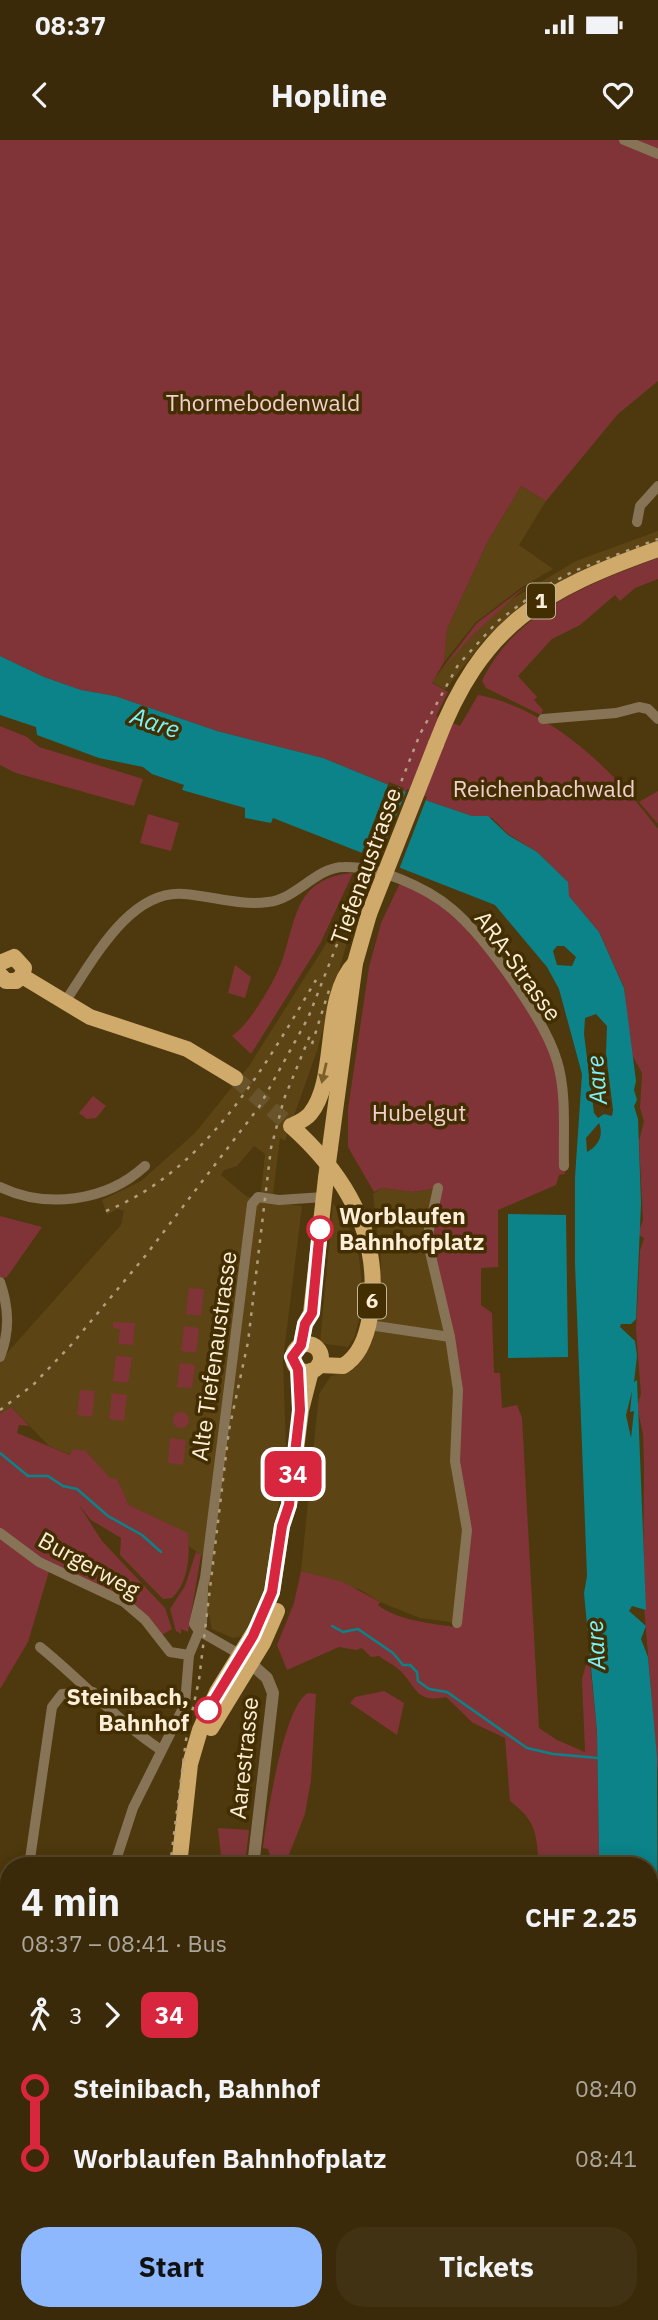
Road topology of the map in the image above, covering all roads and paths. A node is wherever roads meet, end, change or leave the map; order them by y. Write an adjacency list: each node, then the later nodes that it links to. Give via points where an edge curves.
1 (624, 140): 2 (street)
2 (658, 153)
3 (658, 486): 4 (street, via 640,506)
4 (637, 523)
5 (658, 549): 8 (main road, Tiefenaustrasse / 1, bridge, via 586,576 522,615 477,661 445,720 364,928)
6 (543, 719): 7 (street, via 639,707)
7 (658, 719)
8 (355, 963): 17 (main road, Tiefenaustrasse / 1, bridge); 19 (main road, 6, one-way to 19, via 342,976 314,1108 291,1126 339,1178 363,1223 373,1282)
9 (1, 968): 10 (main road, via 13,982); 10 (main road, via 14,957 24,968)
10 (22, 976): 11 (main road)
11 (64, 1003): 12 (main road, via 112,1027 187,1049); 14 (street, ARA-Strasse, via 111,933 159,897 183,894 264,903 293,894 331,869 343,867 401,881 450,907 519,992 557,1061)
12 (235, 1078)
13 (145, 1167): 15 (street, via 113,1186 67,1200 37,1200)
14 (564, 1167)
15 (0, 1187)
16 (438, 1188): 20 (street, via 427,1239)
17 (324, 1197): 22 (main road, Tiefenaustrasse / 1, via 312,1313 305,1324); 25 (street, Alte Tiefenaustrasse, via 258,1197 252,1204 203,1589 197,1599 194,1624)
18 (0, 1282): 21 (street, via 8,1321)
19 (369, 1325): 20 (street); 22 (main road, 6, via 353,1356)
20 (450, 1337): 24 (street, via 459,1400 455,1468 467,1530)
21 (0, 1357)
22 (310, 1358): 28 (main road, 1, via 300,1410 282,1594 267,1634)
23 (0, 1533): 27 (street, Burgerweg, via 39,1562 124,1602 173,1654)
24 (457, 1623)
25 (199, 1631): 27 (street, Alte Tiefenaustrasse); 28 (street)
26 (40, 1647): 29 (street)
27 (189, 1655): 30 (street, Alte Tiefenaustrasse, via 185,1704)
28 (246, 1659): 33 (main road, 1, via 216,1717 189,1787); 34 (street, Aarestrasse, via 267,1678 273,1693)
29 (93, 1692): 30 (street); 31 (street, via 62,1694 52,1707)
30 (161, 1750): 32 (street, Alte Tiefenaustrasse, via 133,1808)
31 (30, 1857)
32 (117, 1857)
33 (180, 1857)
34 (254, 1857)

